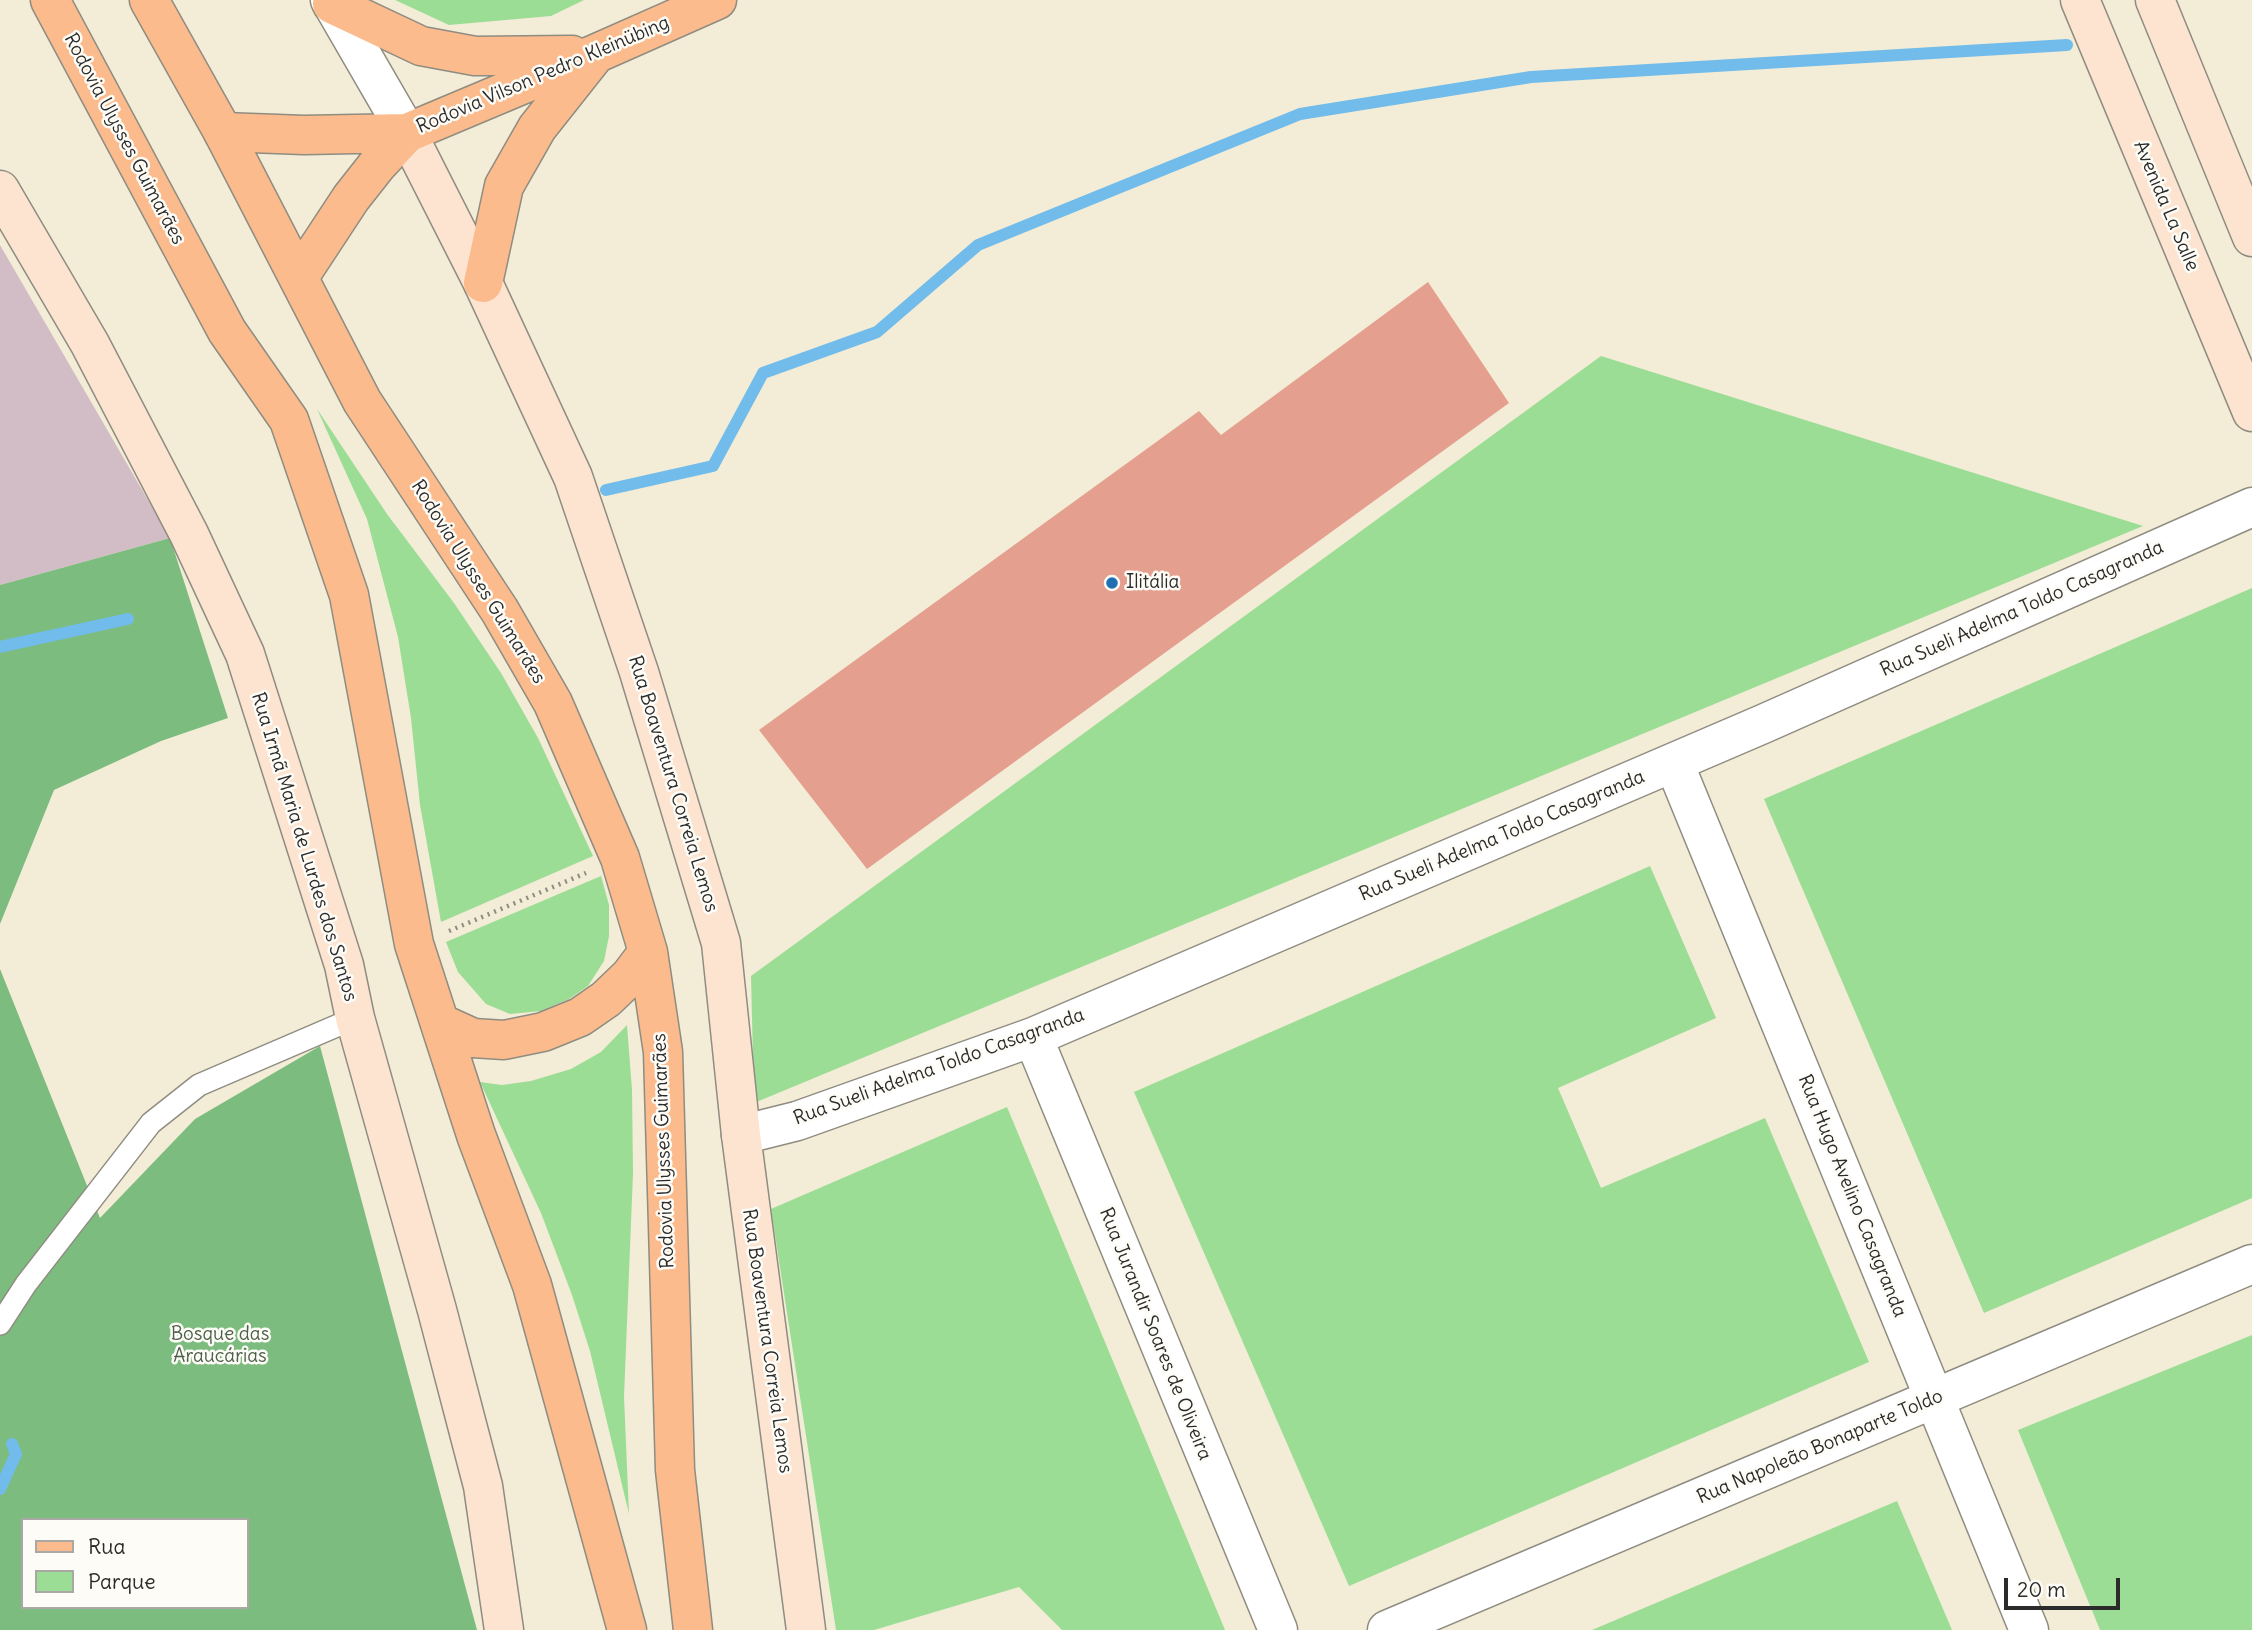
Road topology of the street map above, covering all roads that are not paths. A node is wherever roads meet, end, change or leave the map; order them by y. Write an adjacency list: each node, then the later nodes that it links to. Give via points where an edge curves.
1 (50, 0): 19 (main road, Rodovia Ulysses Guimarães, via 227,331 289,420 349,595 414,944)
2 (149, 0): 8 (main road, Rodovia Ulysses Guimarães)
3 (717, 0): 7 (main road, Rodovia Vilson Pedro Kleinübing)
4 (2080, 0): 14 (street, Avenida La Salle)
5 (2155, 0): 11 (street)
6 (331, 2): 7 (main road, via 421,46 475,56); 9 (street, Rua Boaventura Correia Lemos)
7 (595, 54): 9 (main road, Rodovia Vilson Pedro Kleinübing); 13 (main road, via 537,128 505,186)
8 (223, 132): 9 (main road, Rodovia Vilson Pedro Kleinübing); 12 (main road, Rodovia Ulysses Guimarães)
9 (407, 133): 12 (main road, Rodovia Vilson Pedro Kleinübing, via 351,198); 13 (street, Rua Boaventura Correia Lemos)
10 (0, 190): 18 (street, Rua Irmã Maria de Lurdes dos Santos, via 90,344 189,534 245,654 344,965)
11 (2252, 237)
12 (299, 277): 17 (main road, Rodovia Ulysses Guimarães, via 362,401 500,611 553,703 620,858)
13 (483, 283): 21 (street, Rua Boaventura Correia Lemos, via 573,477 689,832 722,943)
14 (2252, 412)
15 (2252, 507): 16 (street, Rua Sueli Adelma Toldo Casagranda)
16 (1674, 763): 20 (street, Rua Sueli Adelma Toldo Casagranda); 24 (street, Rua Hugo Avelino Casagranda)
17 (648, 952): 19 (main road, via 606,999 580,1017 543,1032 504,1040 473,1038); 27 (main road, Rodovia Ulysses Guimarães, via 663,1052 675,1470)
18 (355, 1018): 23 (lane, via 199,1085 151,1123); 25 (street, Rua Irmã Maria de Lurdes dos Santos, via 483,1486)
19 (440, 1023): 26 (main road, Rodovia Ulysses Guimarães, via 475,1135 532,1285)
20 (1033, 1037): 21 (street, Rua Sueli Adelma Toldo Casagranda, via 797,1121); 29 (street, Rua Jurandir Soares de Oliveira)
21 (741, 1135): 28 (street, Rua Boaventura Correia Lemos)
22 (2252, 1264): 24 (street, Rua Napoleão Bonaparte Toldo)
23 (0, 1324)
24 (1935, 1398): 30 (street, Rua Napoleão Bonaparte Toldo); 31 (street, Rua Hugo Avelino Casagranda)
25 (504, 1630)
26 (627, 1630)
27 (693, 1630)
28 (806, 1630)
29 (1278, 1630)
30 (1387, 1630)
31 (2029, 1630)

